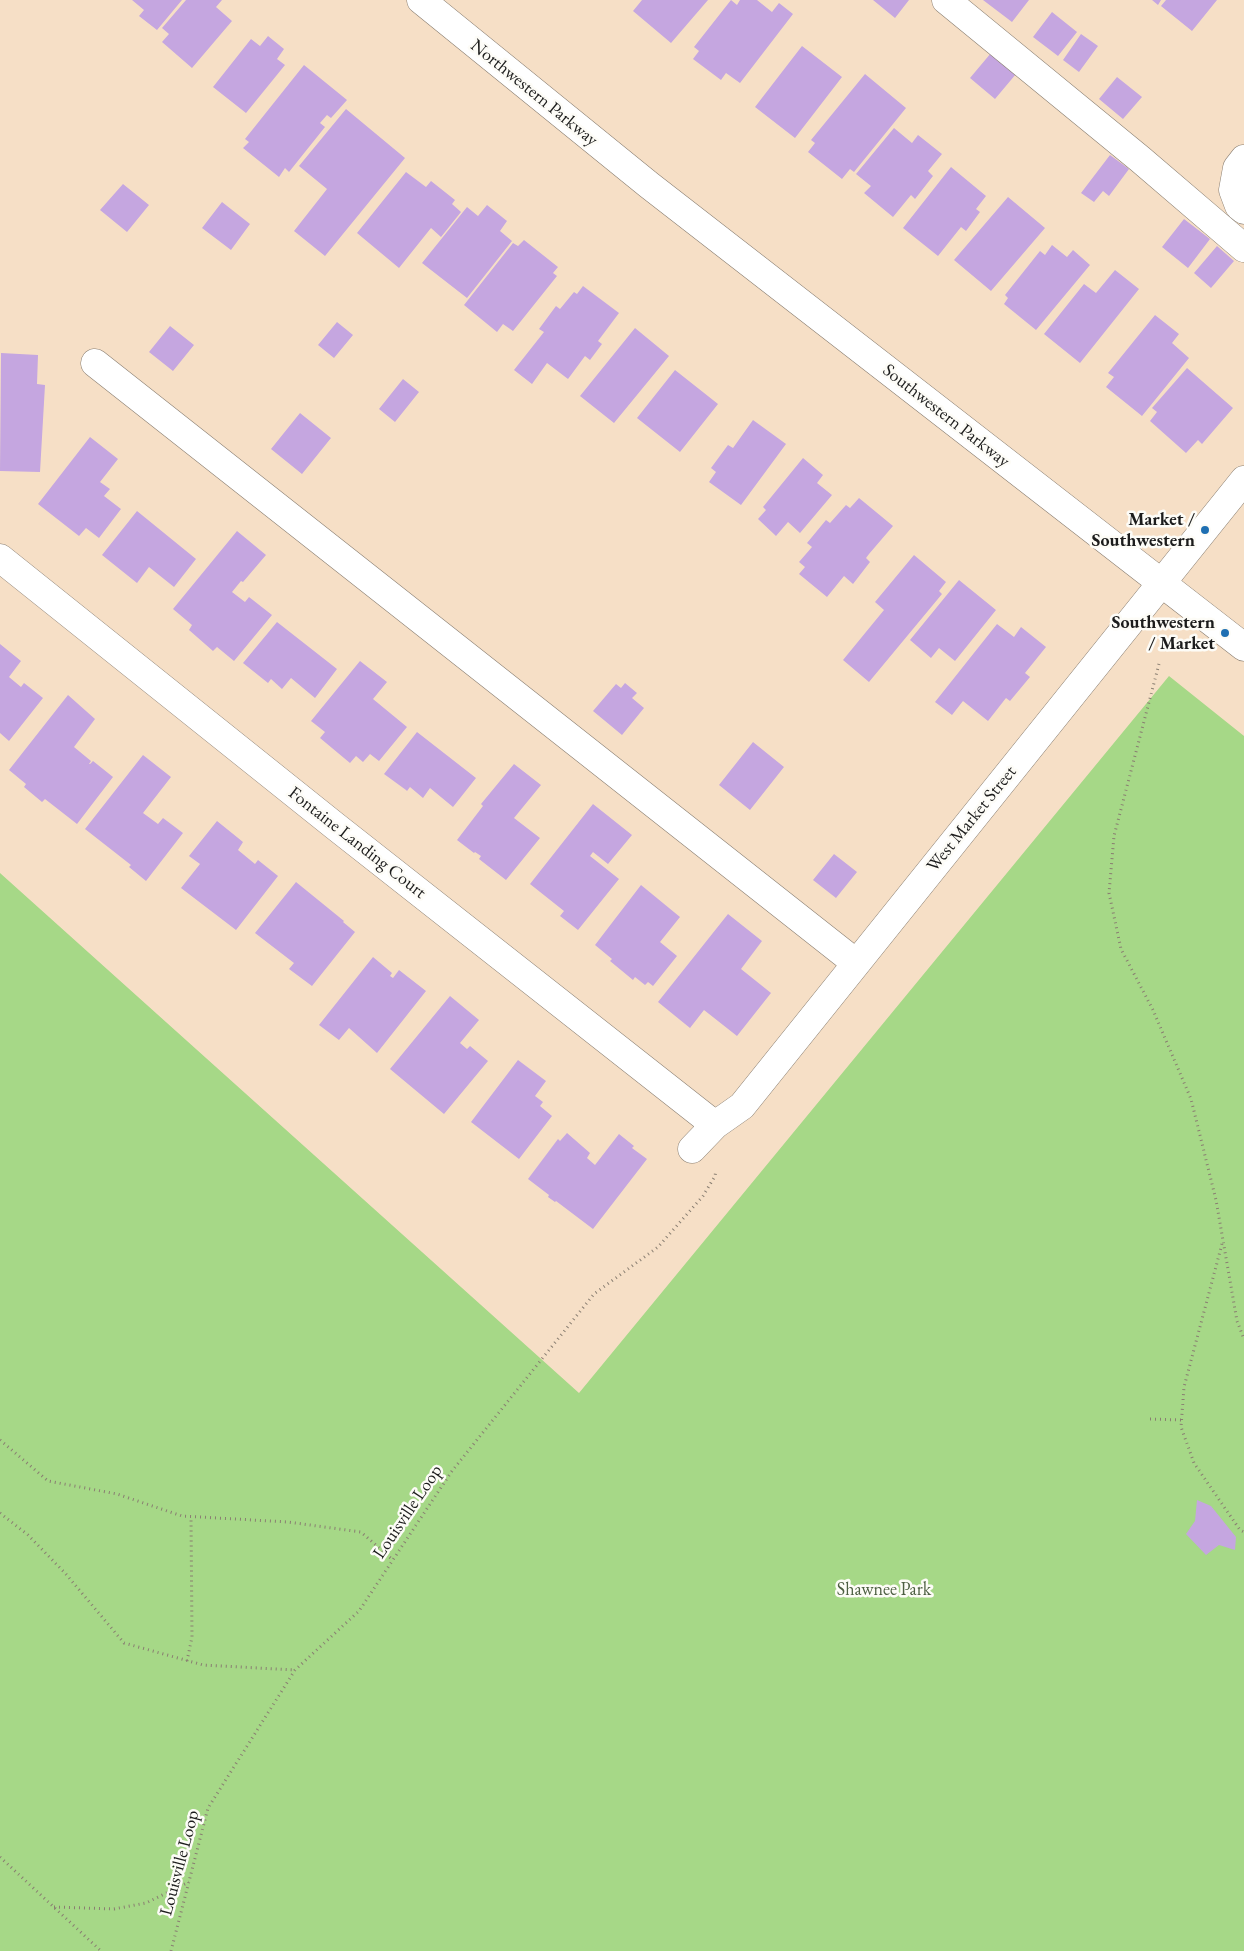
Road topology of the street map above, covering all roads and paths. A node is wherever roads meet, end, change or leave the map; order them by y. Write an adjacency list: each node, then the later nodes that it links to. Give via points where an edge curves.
1 (420, 0): 4 (street, Northwestern Parkway)
2 (946, 0): 6 (street)
3 (1244, 159): 5 (street, via 1237,168 1233,190)
4 (649, 185): 10 (street, Southwestern Parkway)
5 (1244, 210)
6 (1244, 248)
7 (95, 363): 13 (street)
8 (1244, 480): 10 (street, West Market Street)
9 (0, 558): 14 (street, Fontaine Landing Court)
10 (1163, 583): 11 (street, Southwestern Parkway); 13 (street, West Market Street)
11 (1244, 647)
12 (1160, 664): 16 (path, via 1114,836 1109,893 1121,949 1153,1010 1191,1099)
13 (856, 963): 14 (street, West Market Street, via 742,1106)
14 (715, 1125): 15 (street, West Market Street); 24 (path, Louisville Loop, via 718,1154 715,1176 703,1196 658,1247 594,1294 452,1470)
15 (692, 1149)
16 (1223, 1243): 17 (path, via 1237,1321); 19 (path, via 1184,1387)
17 (1244, 1340)
18 (1150, 1419): 19 (path)
19 (1181, 1420): 23 (path, via 1194,1463)
20 (0, 1440): 22 (path, via 48,1481 117,1494)
21 (0, 1513): 25 (path, via 28,1535 65,1573 124,1643)
22 (191, 1517): 24 (path, via 288,1522 360,1532); 25 (path, via 192,1637)
23 (1244, 1532)
24 (393, 1560): 26 (path, Louisville Loop, via 359,1611)
25 (187, 1661): 26 (path, via 203,1665)
26 (295, 1670): 28 (path, Louisville Loop, via 208,1808)
27 (0, 1857): 29 (path)
28 (189, 1882): 29 (path, via 146,1903 114,1909); 31 (path, Louisville Loop)
29 (54, 1907): 30 (path)
30 (101, 1951)
31 (171, 1951)

